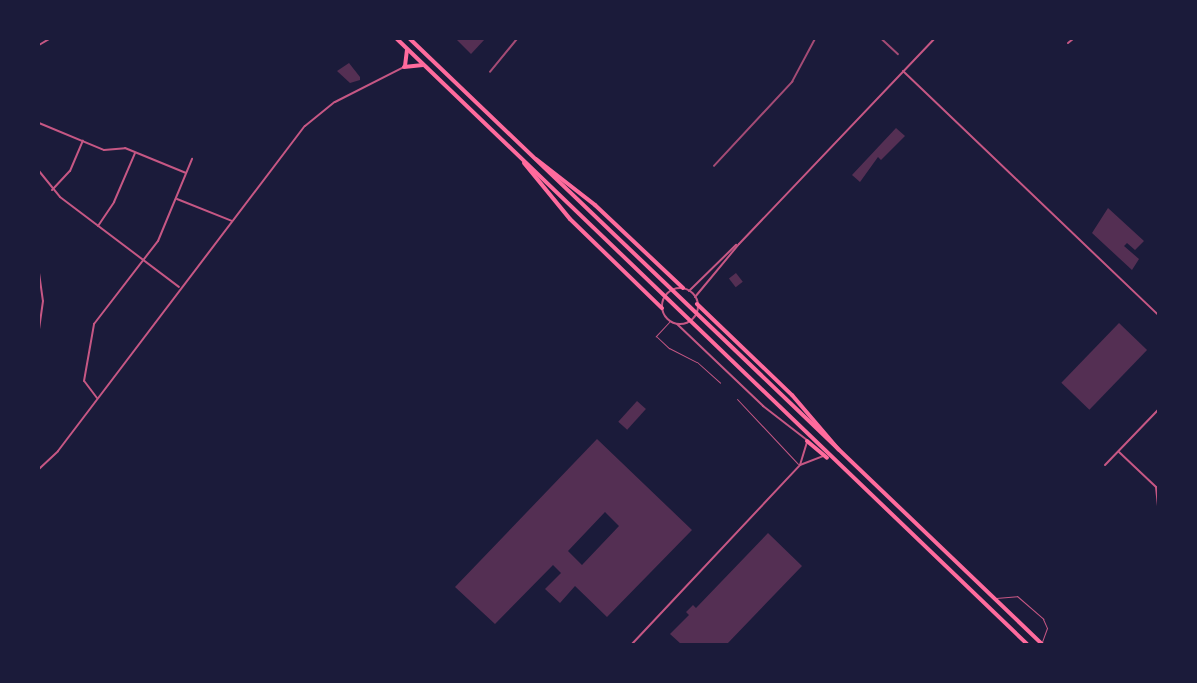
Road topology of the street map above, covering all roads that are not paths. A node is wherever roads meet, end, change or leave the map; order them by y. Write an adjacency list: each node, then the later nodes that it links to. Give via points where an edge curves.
1 (49, 39): 7 (street)
2 (397, 39): 8 (highway)
3 (410, 39): 15 (highway)
4 (934, 39): 11 (street)
5 (1073, 39): 6 (street)
6 (1068, 43)
7 (39, 45)
8 (406, 48): 9 (highway); 10 (highway)
9 (423, 65): 10 (highway); 16 (highway)
10 (404, 67): 22 (street, via 313,118)
11 (903, 71): 24 (street); 33 (street)
12 (39, 123): 13 (street)
13 (83, 141): 14 (street, via 104,150 120,147); 20 (street, via 70,171)
14 (135, 153): 19 (street); 23 (street, via 114,202)
15 (528, 153): 28 (highway, via 595,205); 44 (highway)
16 (521, 158): 32 (highway, via 570,219); 45 (highway)
17 (192, 159): 19 (street)
18 (39, 171): 20 (street)
19 (186, 173): 21 (street)
20 (52, 190): 23 (street)
21 (176, 198): 22 (street); 25 (street, via 162,233)
22 (232, 221): 27 (street)
23 (98, 226): 25 (street)
24 (739, 243): 29 (street, via 728,249); 30 (street)
25 (142, 260): 27 (street); 38 (street, via 94,324 84,381)
26 (39, 273): 36 (street, via 43,301)
27 (180, 288): 38 (street)
28 (683, 288): 29 (street); 32 (street, via 666,295)
29 (689, 291): 30 (street)
30 (695, 297): 31 (street)
31 (697, 304): 35 (street, via 692,319); 44 (highway, via 792,395)
32 (662, 308): 34 (street)
33 (1158, 315)
34 (670, 321): 35 (street); 37 (lane, via 656,336 669,348 697,362)
35 (677, 324): 41 (street, via 763,406)
36 (39, 329)
37 (720, 383)
38 (97, 398): 48 (street, via 58,451)
39 (737, 399): 46 (lane)
40 (1158, 410): 42 (street)
41 (807, 441): 43 (highway); 46 (street)
42 (1118, 452): 47 (street); 49 (street, via 1156,487)
43 (824, 456): 45 (highway); 46 (street)
44 (842, 456): 50 (highway)
45 (833, 461): 52 (highway)
46 (800, 465): 51 (street)
47 (1105, 465)
48 (39, 469)
49 (1158, 507)
50 (995, 598): 53 (highway); 53 (lane, via 1017,596 1042,620 1047,628)
51 (632, 644)
52 (1027, 644)
53 (1041, 644)

